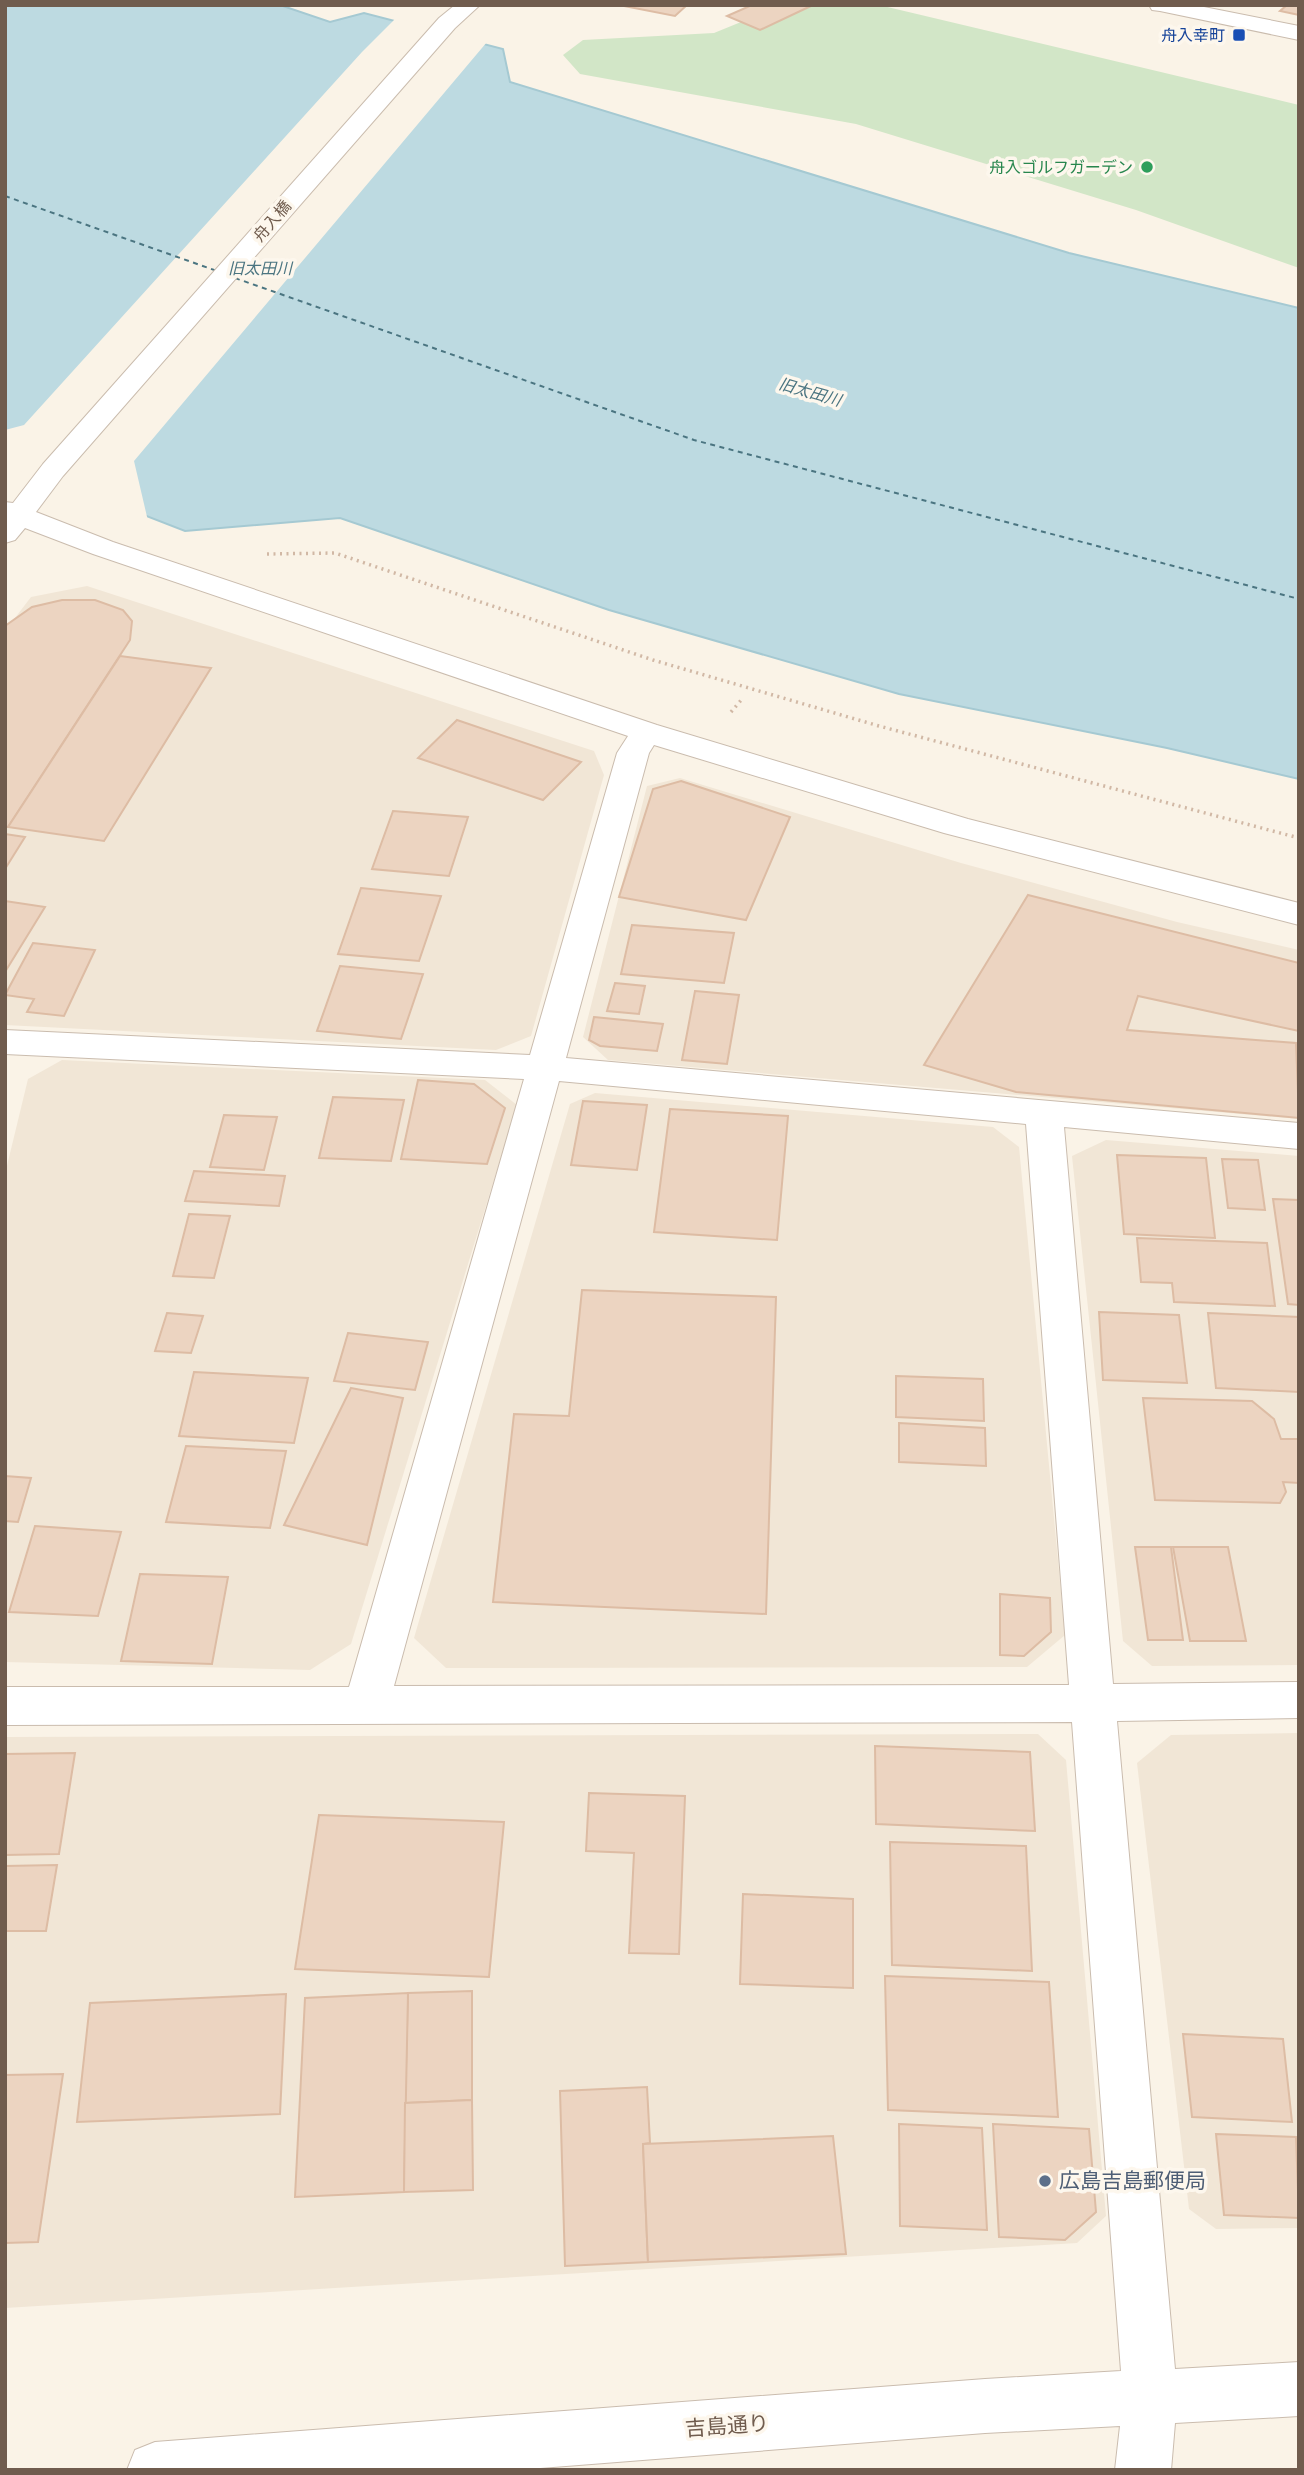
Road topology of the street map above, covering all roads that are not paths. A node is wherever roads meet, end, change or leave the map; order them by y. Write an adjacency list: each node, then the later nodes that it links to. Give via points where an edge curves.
1 (469, 5): 4 (street, 舟入橋, via 447,23)
2 (1160, 5): 3 (street)
3 (1299, 33)
4 (10, 520): 5 (street)
5 (646, 732): 6 (street, via 956,826); 8 (street, via 633,753)
6 (1299, 914)
7 (8, 1053): 8 (street)
8 (547, 1068): 9 (street); 14 (street)
9 (1044, 1114): 10 (street); 12 (street)
10 (1299, 1136)
11 (1299, 1700): 12 (street)
12 (1092, 1703): 14 (street); 16 (street)
13 (5, 1706): 14 (street)
14 (366, 1707)
15 (1299, 2389): 16 (street, 吉島通り)
16 (1150, 2396): 17 (street, 吉島通り); 18 (street)
17 (155, 2470)
18 (1143, 2470)

